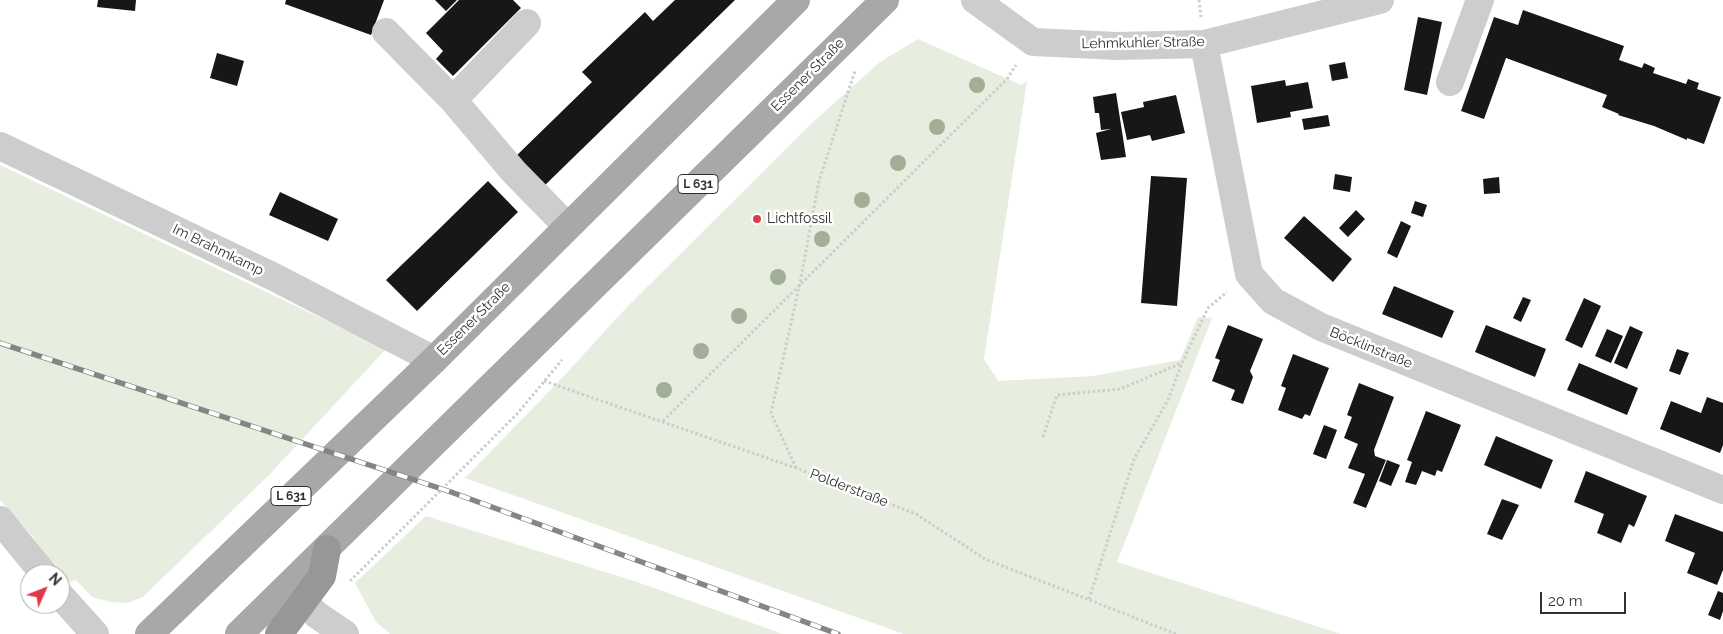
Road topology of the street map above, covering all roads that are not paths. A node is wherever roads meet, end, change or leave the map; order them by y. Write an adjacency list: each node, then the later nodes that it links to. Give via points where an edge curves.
1 (796, 0): 12 (main road, Essener Straße / L 631)
2 (885, 0): 16 (main road, Essener Straße / L 631)
3 (975, 0): 8 (street, Lehmkuhler Straße, via 1032,42 1116,46)
4 (1380, 0): 8 (street, Lehmkuhler Straße)
5 (1480, 0): 9 (street)
6 (527, 23): 10 (street)
7 (386, 32): 10 (street)
8 (1204, 44): 14 (street, Böcklinstraße, via 1249,274 1273,301 1321,328)
9 (1450, 82)
10 (453, 100): 12 (street, via 514,172)
11 (0, 146): 13 (street, Im Brahmkamp, via 274,277)
12 (567, 226): 13 (main road, Essener Straße / L 631)
13 (434, 360): 21 (main road, Essener Straße / L 631)
14 (1723, 490)
15 (0, 520): 17 (street)
16 (327, 549): 19 (highway, via 322,576); 22 (main road, Essener Straße / L 631)
17 (36, 564)
18 (70, 606): 20 (street)
19 (310, 608): 23 (highway); 24 (street)
20 (95, 634)
21 (149, 634)
22 (239, 634)
23 (279, 634)
24 (345, 634)

